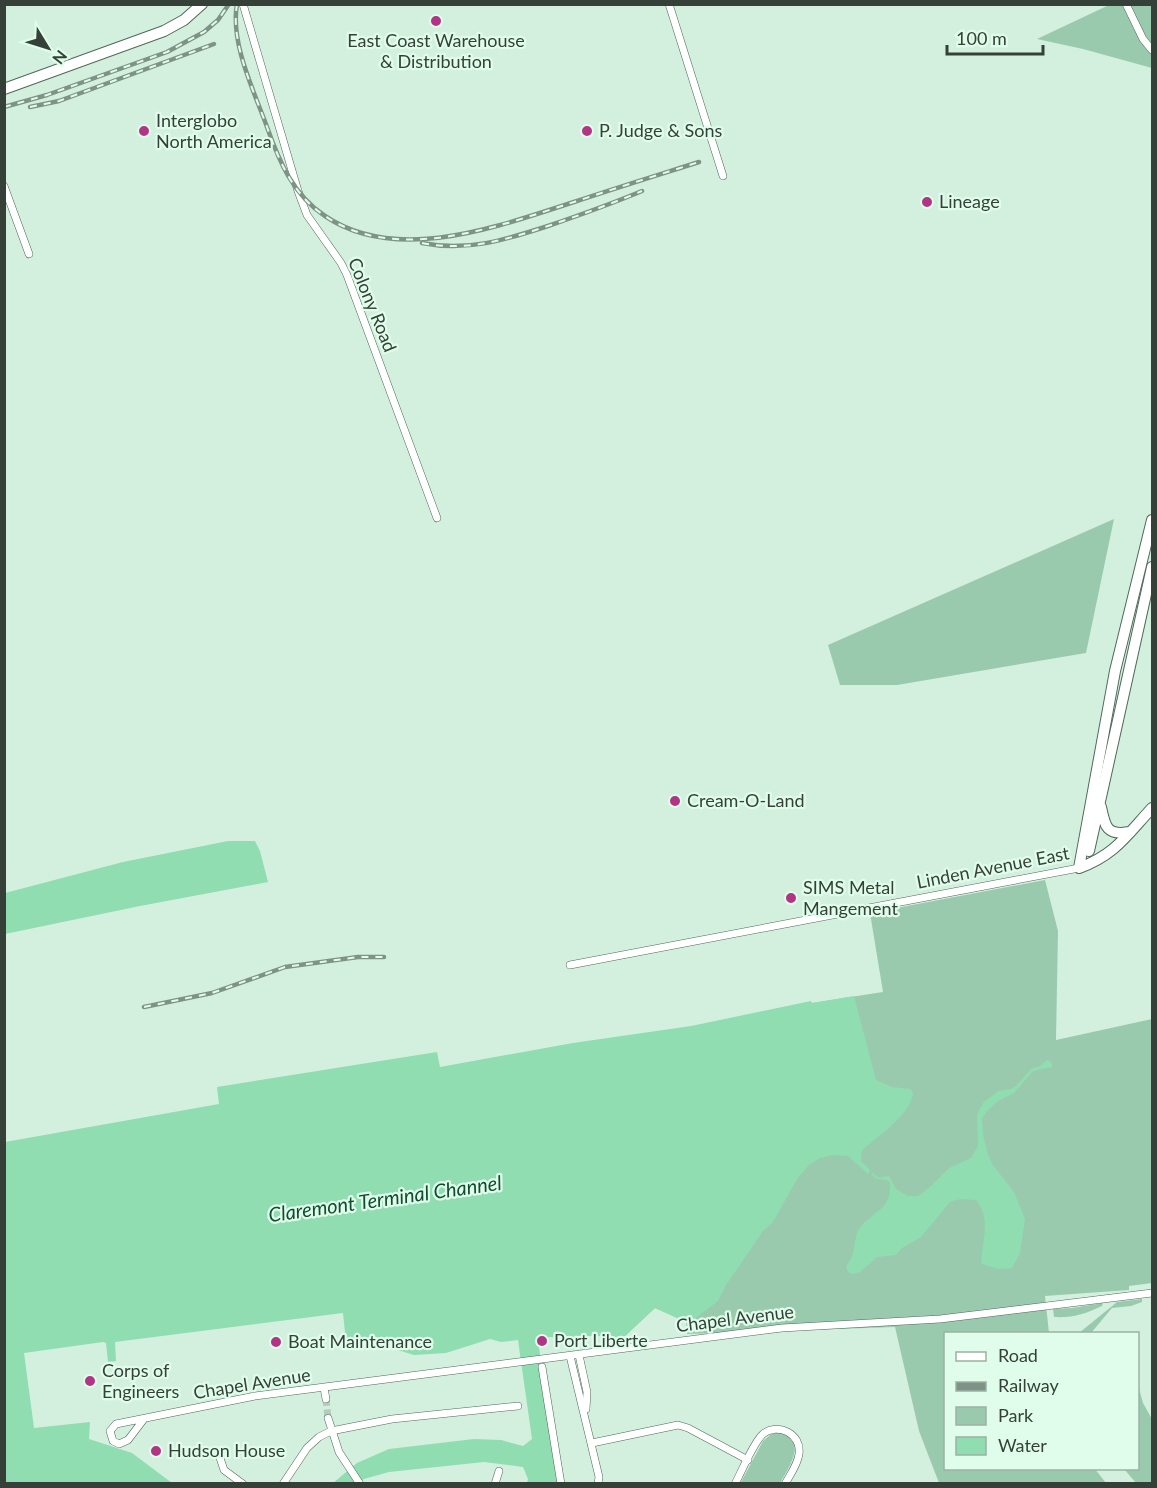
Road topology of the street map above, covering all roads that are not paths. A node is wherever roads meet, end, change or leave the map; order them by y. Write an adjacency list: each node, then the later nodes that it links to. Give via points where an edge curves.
1 (202, 4): 6 (street, via 164,31)
2 (243, 4): 10 (street, Colony Road, via 307,215 347,275)
3 (669, 4): 7 (street)
4 (1126, 4): 5 (street)
5 (1152, 50)
6 (4, 89)
7 (723, 176)
8 (4, 186): 9 (street)
9 (29, 254)
10 (436, 518)
11 (1152, 520): 16 (street, via 1115,671)
12 (1152, 567): 13 (street)
13 (1100, 803): 15 (street, via 1108,829 1118,834); 16 (street)
14 (1152, 808): 15 (street, Linden Avenue East)
15 (1130, 832): 16 (street, Linden Avenue East, via 1109,854)
16 (1082, 867): 17 (street, Linden Avenue East)
17 (570, 965)
18 (1152, 1293): 19 (street, Chapel Avenue, via 940,1319 782,1328)
19 (579, 1354): 20 (street, Chapel Avenue); 26 (street, via 587,1392)
20 (570, 1356): 21 (street, Chapel Avenue); 26 (street)
21 (542, 1364): 22 (street, Chapel Avenue, via 520,1363); 39 (street)
22 (324, 1388): 23 (street); 27 (street, Chapel Avenue, via 243,1398)
23 (326, 1399)
24 (518, 1406): 28 (street, via 392,1419)
25 (328, 1418): 28 (street)
26 (586, 1418): 29 (street)
27 (144, 1419): 27 (street, Chapel Avenue, via 114,1426 111,1438 117,1443 126,1442)
28 (331, 1431): 36 (street, via 307,1448); 37 (street, via 339,1452)
29 (592, 1443): 31 (street, via 678,1425); 33 (street)
30 (220, 1458): 35 (street, via 224,1470)
31 (748, 1460): 34 (street, via 765,1433 787,1431 797,1441 800,1453); 40 (street)
32 (499, 1471): 38 (street)
33 (601, 1482)
34 (788, 1483)
35 (243, 1484)
36 (283, 1484)
37 (360, 1484)
38 (495, 1484)
39 (561, 1484)
40 (735, 1484)

